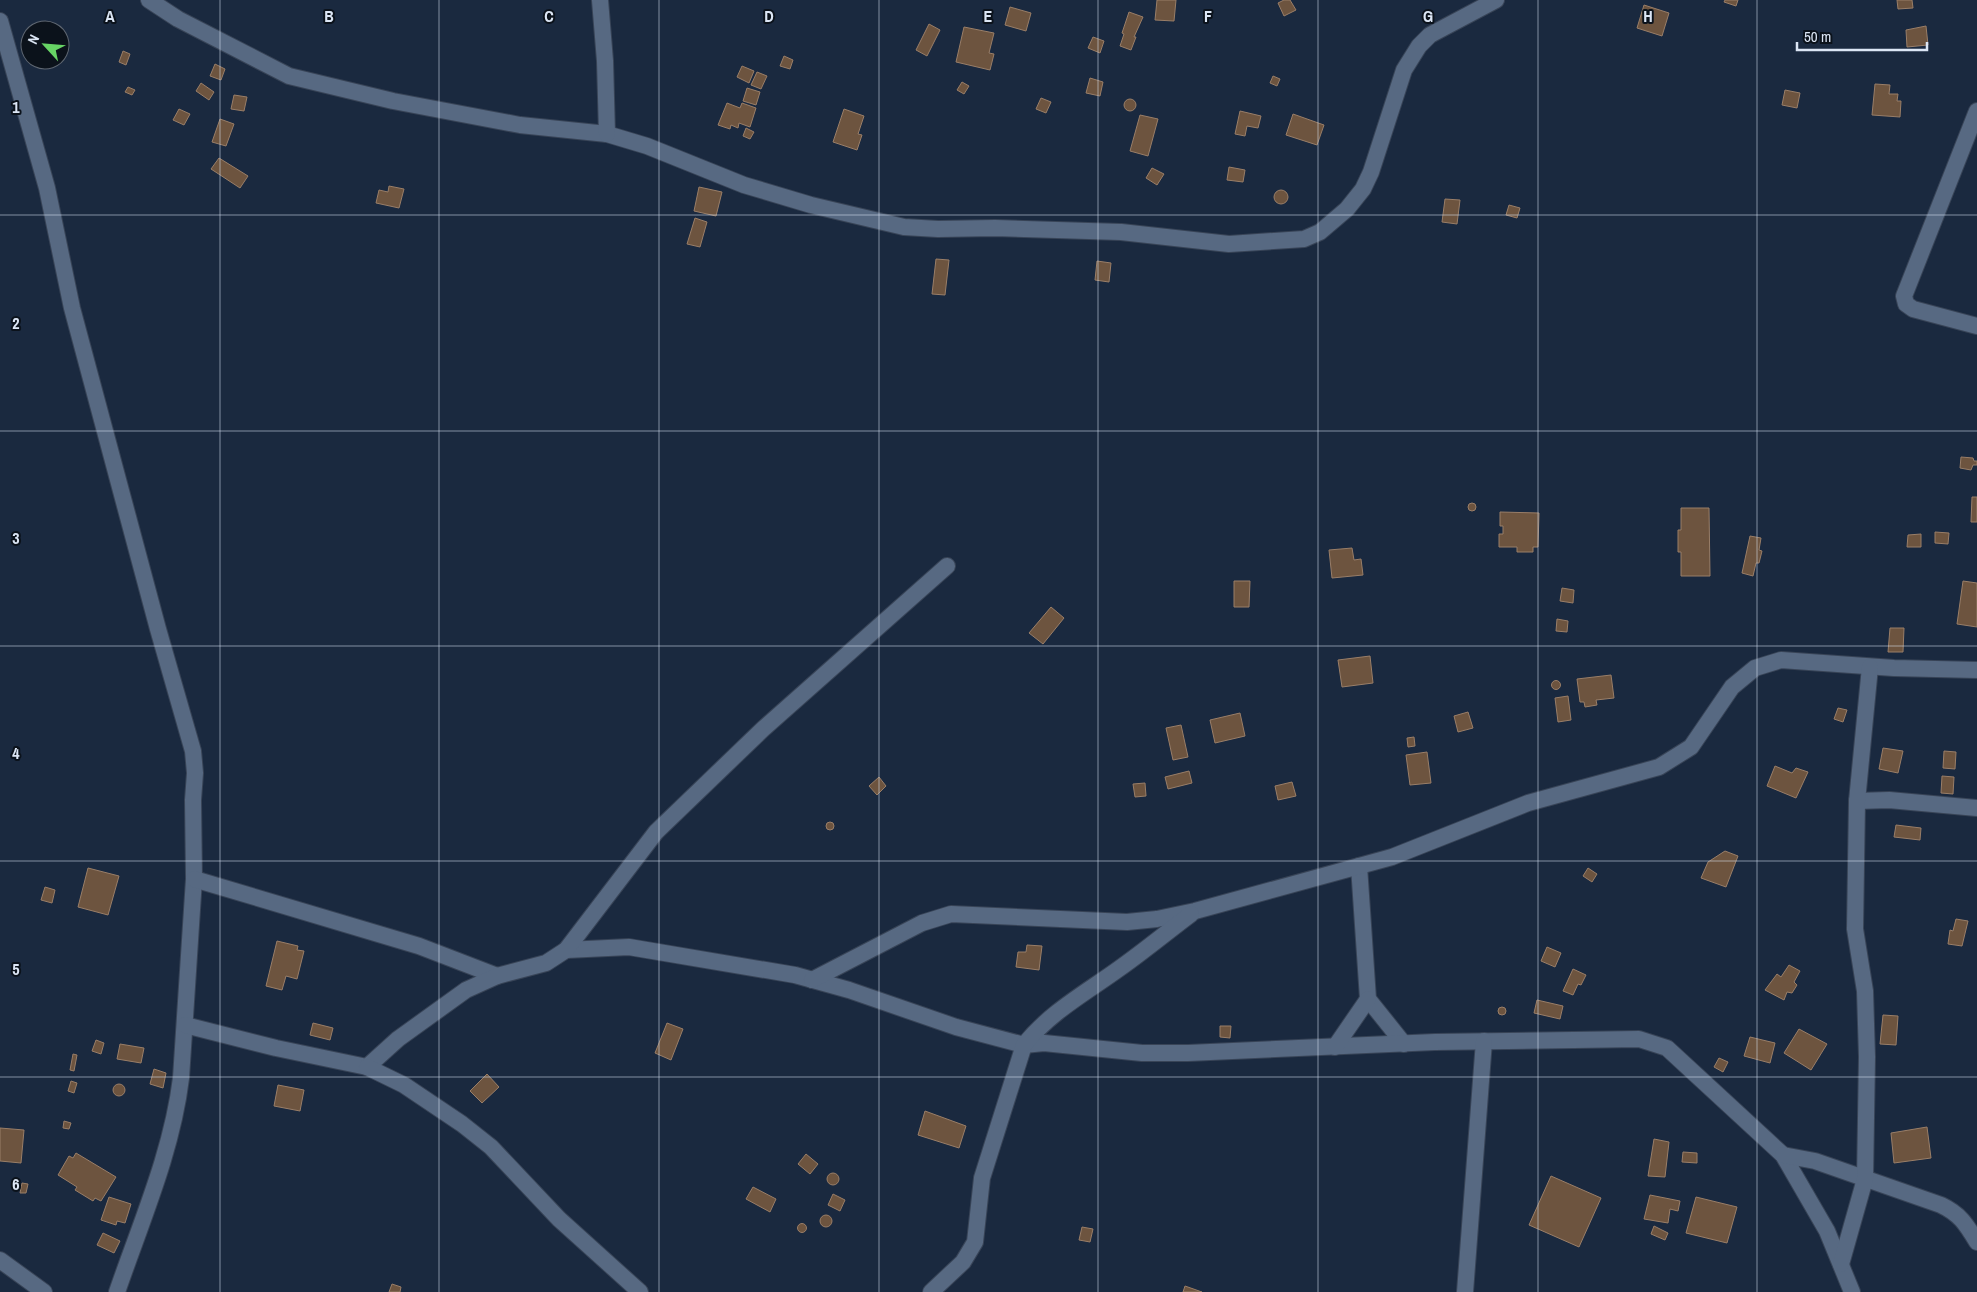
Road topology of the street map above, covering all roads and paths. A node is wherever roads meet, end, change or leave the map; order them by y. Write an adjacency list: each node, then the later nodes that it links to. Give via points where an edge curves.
1 (149, 0): 6 (street, via 178,19 289,76 393,101 520,125)
2 (600, 0): 6 (street)
3 (1496, 0): 6 (street, via 1430,35 1419,46 1404,70 1363,189 1347,209 1320,232 1304,239 1229,244 1121,232 904,227 744,185 647,146)
4 (0, 21): 14 (street, via 47,188 72,308 193,752)
5 (1977, 111): 7 (street, via 1904,296 1906,304 1913,310)
6 (607, 134)
7 (1977, 326)
8 (947, 566): 16 (street, via 763,729 656,832)
9 (1870, 666): 10 (street); 11 (street); 13 (street, via 1780,660 1755,668 1732,687 1691,746 1659,767 1528,803 1392,857)
10 (1977, 670)
11 (1857, 801): 12 (street, via 1889,800); 27 (street, via 1855,929 1865,991)
12 (1977, 808)
13 (1359, 866): 15 (street); 19 (street)
14 (194, 879): 17 (street, via 418,946); 20 (street)
15 (1195, 911): 18 (street, via 1127,922 951,914 922,923); 23 (street, via 1059,1010 1037,1028)
16 (566, 950): 17 (street, via 546,963); 18 (street, via 629,947)
17 (496, 976): 25 (street, via 466,990 398,1039)
18 (812, 980): 23 (street, via 956,1027)
19 (1368, 999): 22 (street); 24 (street)
20 (185, 1025): 25 (street); 32 (street, via 179,1096 170,1138)
21 (1484, 1041): 22 (street); 26 (street, via 1639,1039 1667,1048); 35 (street)
22 (1404, 1044): 24 (street)
23 (1024, 1045): 24 (street, via 1044,1043 1142,1053); 34 (street, via 982,1178 975,1242 963,1262)
24 (1334, 1047)
25 (367, 1067): 33 (street, via 404,1085 491,1147 560,1219)
26 (1783, 1155): 27 (street, via 1815,1161); 30 (street, via 1827,1231)
27 (1865, 1179): 28 (street, via 1954,1211); 30 (street)
28 (1977, 1242)
29 (0, 1260): 31 (street)
30 (1841, 1264): 36 (street)
31 (44, 1292)
32 (116, 1292)
33 (640, 1292)
34 (931, 1292)
35 (1464, 1292)
36 (1852, 1292)

